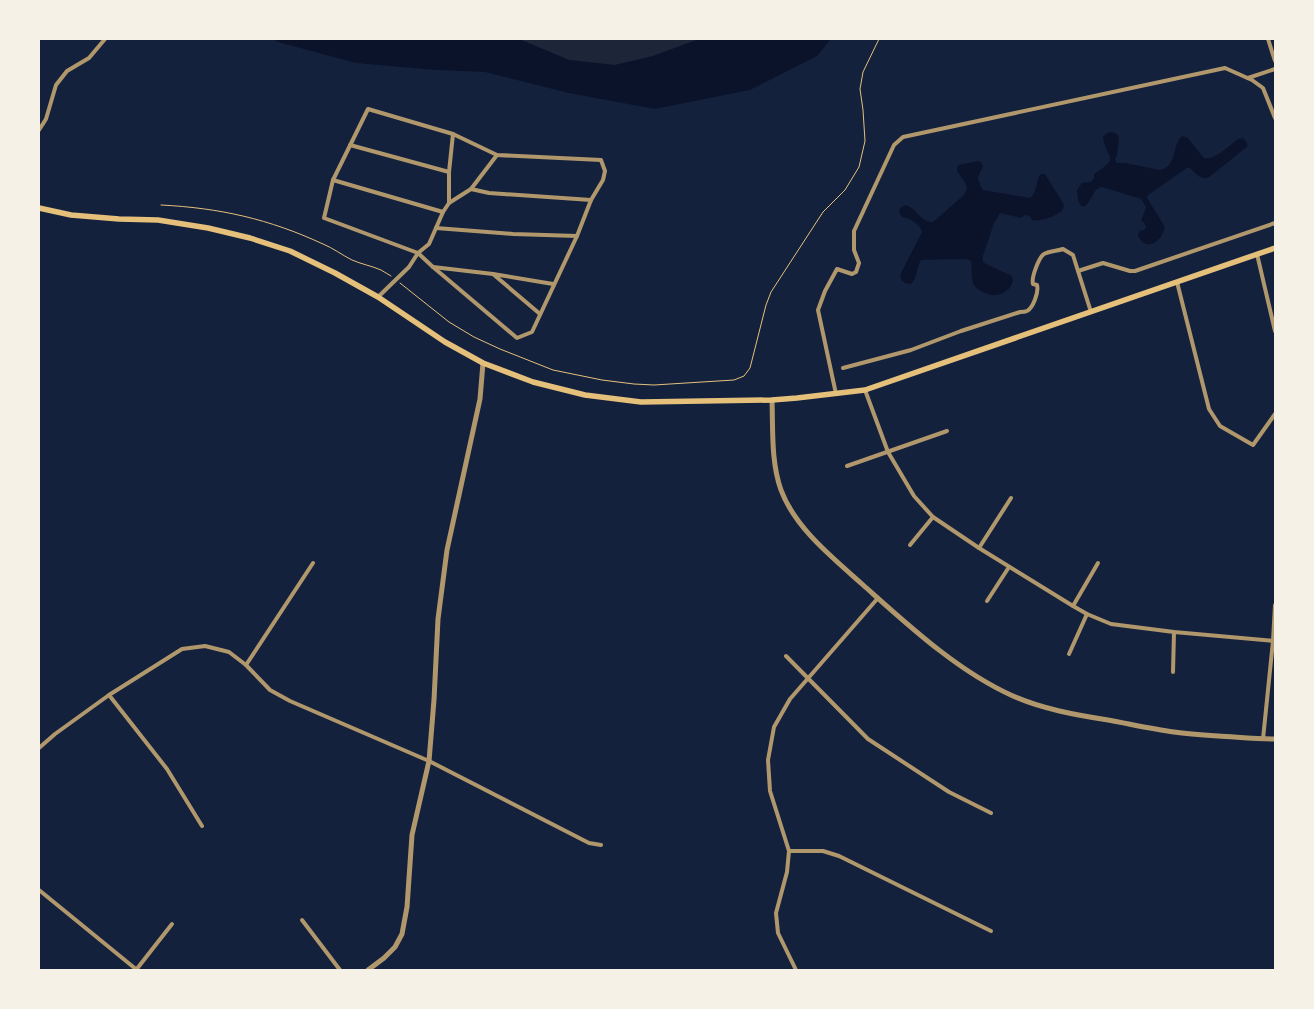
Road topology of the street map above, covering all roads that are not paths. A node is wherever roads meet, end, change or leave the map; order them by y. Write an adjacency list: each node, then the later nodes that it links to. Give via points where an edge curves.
1 (106, 39): 7 (street, via 89,58 67,71 56,85 46,119)
2 (1268, 39): 3 (street)
3 (1275, 61)
4 (1275, 69): 5 (street)
5 (1247, 78): 6 (street, via 1262,88); 36 (street, via 1225,68 903,137 894,145 854,231 854,250 859,263 856,272 852,274 837,269 818,310)
6 (1275, 118)
7 (39, 130)
8 (453, 134): 9 (street, via 368,109); 10 (street); 11 (street)
9 (350, 145): 11 (street); 12 (street)
10 (497, 155): 13 (street); 14 (street, via 601,160 605,171 603,180)
11 (449, 172): 15 (street)
12 (333, 180): 17 (street); 22 (street, via 324,218)
13 (471, 189): 14 (street); 15 (street)
14 (591, 200): 20 (street)
15 (449, 203): 17 (street)
16 (39, 208): 29 (main road, via 71,215 158,220 250,238 290,251)
17 (443, 212): 19 (street)
18 (1275, 223): 25 (street, via 1135,271 1104,263)
19 (436, 228): 20 (street); 22 (street, via 429,244)
20 (577, 236): 28 (street)
21 (1275, 248): 23 (main road)
22 (418, 253): 24 (street); 29 (street, via 409,267)
23 (1257, 254): 27 (main road); 32 (street)
24 (433, 267): 26 (street); 31 (street, via 517,338 532,332)
25 (1078, 271): 30 (street); 34 (street, via 1073,254 1063,249 1044,254 1032,280 1038,289 1031,308 1026,312 961,331 911,350)
26 (493, 274): 28 (street); 31 (street)
27 (1176, 282): 30 (main road); 38 (street, via 1209,409 1220,426 1253,445)
28 (553, 284): 31 (street)
29 (378, 297): 33 (main road)
30 (1091, 312): 35 (main road)
31 (540, 314)
32 (1275, 331)
33 (483, 364): 37 (main road, via 533,382 585,395 641,402); 65 (street, via 480,399 447,550 438,619)
34 (843, 368)
35 (865, 390): 36 (main road); 40 (street)
36 (836, 394): 37 (main road)
37 (772, 400): 49 (street, via 776,472 787,504 817,542)
38 (1275, 414)
39 (947, 432): 40 (street)
40 (888, 452): 41 (street); 43 (street, via 914,496)
41 (846, 466)
42 (1011, 498): 45 (street)
43 (933, 517): 44 (street); 45 (street)
44 (910, 545)
45 (979, 548): 48 (street)
46 (313, 563): 58 (street)
47 (1098, 563): 52 (street)
48 (1009, 567): 50 (street); 52 (street)
49 (878, 598): 60 (street); 62 (street, via 959,664 997,688 1029,703 1079,715 1175,732)
50 (987, 601)
51 (1275, 605): 55 (street)
52 (1073, 606): 53 (street)
53 (1087, 614): 54 (street, via 1111,624); 56 (street)
54 (1174, 632): 55 (street); 59 (street)
55 (1274, 641): 62 (street)
56 (1069, 654)
57 (786, 656): 60 (street)
58 (246, 665): 61 (street, via 230,652 205,646 182,649); 65 (street, via 270,690 290,701)
59 (1172, 672)
60 (808, 677): 66 (street, via 868,739 949,792); 69 (street, via 790,699 774,728 768,760 770,791)
61 (109, 694): 64 (street); 67 (street, via 167,769)
62 (1263, 739): 63 (street)
63 (1275, 739)
64 (39, 748)
65 (429, 761): 68 (street, via 589,843); 76 (street, via 412,835 407,907 402,934 384,958)
66 (991, 813)
67 (202, 826)
68 (601, 845)
69 (789, 851): 73 (street, via 823,851 839,856); 77 (street, via 787,872 776,913 778,933)
70 (39, 890): 74 (street)
71 (302, 920): 75 (street)
72 (172, 924): 74 (street)
73 (991, 931)
74 (137, 970)
75 (340, 970)
76 (368, 970)
77 (796, 970)

